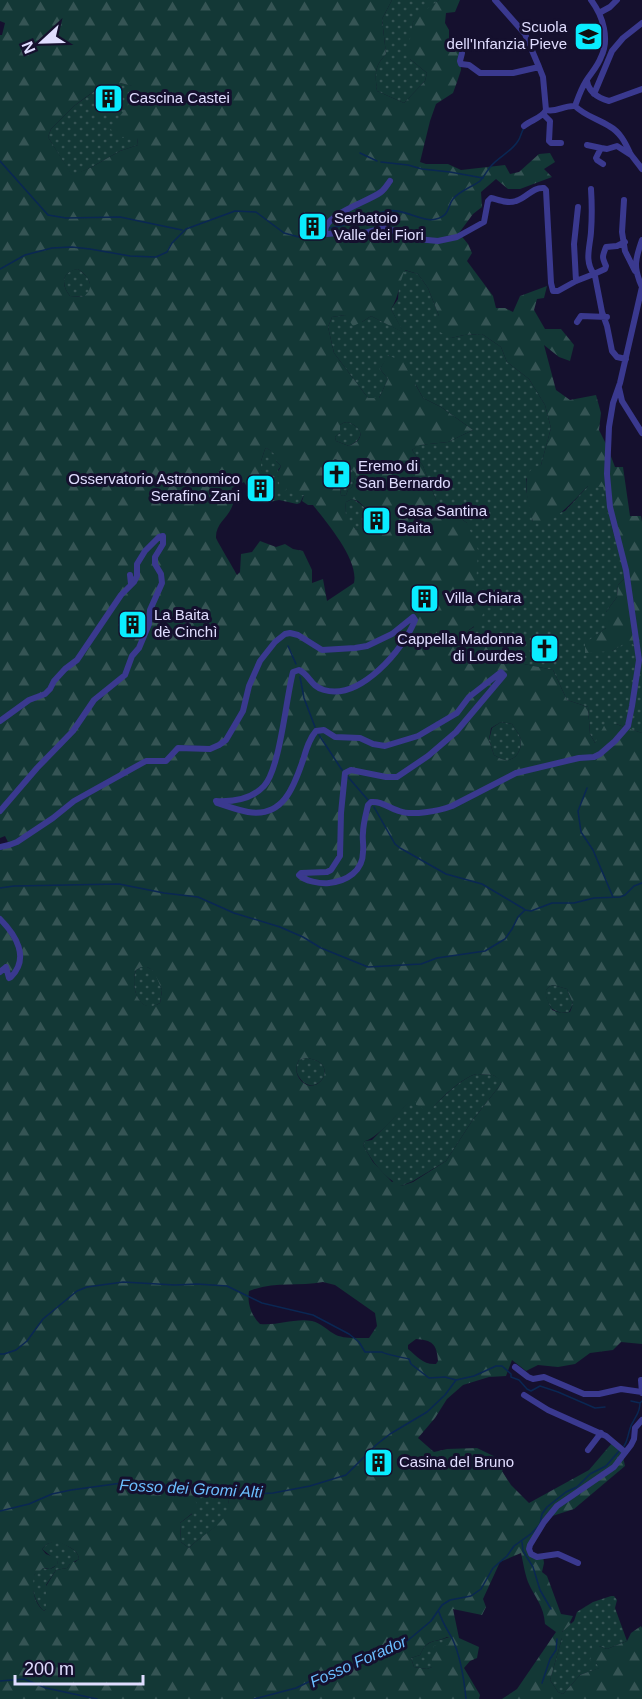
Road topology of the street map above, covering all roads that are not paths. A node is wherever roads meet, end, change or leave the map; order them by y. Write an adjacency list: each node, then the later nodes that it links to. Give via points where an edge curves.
1 (495, 0): 7 (street, via 525,34)
2 (591, 0): 4 (street)
3 (617, 0): 4 (street)
4 (599, 13): 8 (street, via 605,32 604,46)
5 (642, 23): 9 (street, via 617,44)
6 (462, 53): 7 (street, via 461,64 480,73 513,73)
7 (539, 67): 14 (street)
8 (588, 78): 9 (street); 11 (street); 12 (street)
9 (601, 80): 11 (street)
10 (642, 89): 11 (street, via 609,101)
11 (592, 93): 12 (street)
12 (578, 98): 13 (street)
13 (575, 106): 14 (street); 19 (street, via 615,130)
14 (545, 112): 15 (street); 16 (street, via 550,121 549,141)
15 (524, 126)
16 (561, 143)
17 (587, 145): 18 (street)
18 (601, 148): 19 (street, via 617,146); 20 (street, via 596,158)
19 (631, 155): 21 (street)
20 (603, 164)
21 (642, 169)
22 (390, 181): 30 (street, via 381,192 330,220 325,232 361,234 383,228 406,238 438,241 457,237 484,222 491,198 516,201 544,188 553,291)
23 (591, 189): 29 (street, via 588,256)
24 (624, 200): 27 (street)
25 (578, 207): 30 (street)
26 (642, 240): 28 (street)
27 (625, 242): 28 (street); 29 (street, via 606,247 602,257 605,269)
28 (635, 271): 31 (street)
29 (594, 274): 30 (street); 32 (street)
30 (576, 281)
31 (642, 287): 34 (street)
32 (605, 316): 33 (street, via 581,316); 34 (street, via 612,351)
33 (577, 322)
34 (626, 359): 35 (street)
35 (619, 388): 36 (street, via 622,401); 41 (street, via 609,427 607,474 610,507 627,570 639,660 628,726 600,754 516,773 442,809 406,813 371,802 363,831 364,855 352,876 325,884 301,878 301,873 331,870 340,856 345,773 351,770 397,777 456,732 504,675 501,672 495,676 469,697 457,713 427,732 385,746 316,731 295,786 269,810 249,812 217,803 240,800 264,787 270,777 293,672 305,673 316,687 327,691 336,692 361,683 402,645 415,620 413,617 392,634 355,648 322,650 290,633 275,642 261,661 243,711 226,740 210,749 180,747 166,761 146,761 74,801 16,842)
36 (642, 434)
37 (130, 575): 38 (street)
38 (131, 584): 39 (street, via 83,653 50,689); 40 (street, via 145,551 163,536 155,557 162,583 150,610 149,624 125,675 94,700 73,731)
39 (0, 721)
40 (0, 811)
41 (0, 847)
42 (0, 919): 43 (street, via 16,938 20,955 20,963 11,977 6,967)
43 (0, 972)
44 (515, 1367): 46 (street, via 533,1379 544,1377 584,1394 621,1389)
45 (641, 1380): 46 (street)
46 (642, 1393)
47 (524, 1395): 49 (street)
48 (642, 1421): 51 (street)
49 (601, 1433): 50 (street); 51 (street)
50 (588, 1450)
51 (625, 1452): 52 (street, via 614,1467 554,1508 529,1549 537,1557 558,1554)
52 (578, 1563)

